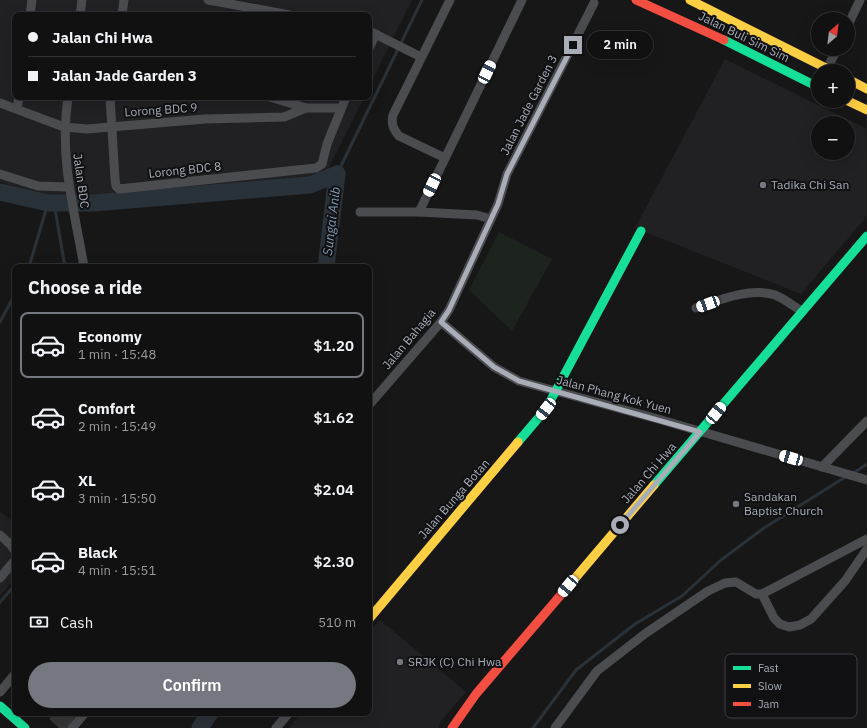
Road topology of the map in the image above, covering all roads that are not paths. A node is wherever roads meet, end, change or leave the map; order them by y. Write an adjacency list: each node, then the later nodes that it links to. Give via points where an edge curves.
1 (32, 0): 11 (street)
2 (82, 0): 12 (street)
3 (124, 0): 13 (street)
4 (208, 0): 14 (street)
5 (450, 0): 18 (street)
6 (522, 0): 37 (street)
7 (636, 0): 20 (main road, Jalan Buli Sim Sim)
8 (690, 0): 16 (main road, Jalan Buli Sim Sim)
9 (860, 0): 15 (street)
10 (594, 4): 42 (street, Jalan Jade Garden 3, via 507,174)
11 (30, 12)
12 (80, 12)
13 (122, 12)
14 (274, 12)
15 (854, 12)
16 (719, 15): 19 (main road, Jalan Buli Sim Sim); 20 (main road, via 718,26 739,38)
17 (372, 32): 18 (street)
18 (421, 57): 37 (street, via 391,123 399,136)
19 (817, 64)
20 (773, 65): 22 (main road, Jalan Buli Sim Sim)
21 (855, 83): 23 (main road)
22 (811, 84)
23 (867, 89)
24 (18, 100): 33 (street)
25 (68, 100): 36 (street, Jalan BDC)
26 (110, 100): 35 (street)
27 (280, 100): 31 (street)
28 (345, 100): 32 (street)
29 (0, 103): 33 (street, Lorong BDC 9)
30 (855, 104): 34 (main road)
31 (306, 108): 32 (street); 35 (street, Lorong BDC 9, via 284,117 205,119)
32 (341, 108): 35 (street, Lorong BDC 8, via 319,167 119,189 115,179)
33 (17, 109): 36 (street, Lorong BDC 9)
34 (867, 110)
35 (112, 126): 36 (street, Lorong BDC 9, via 87,129)
36 (64, 127): 39 (street, Jalan BDC)
37 (445, 158): 41 (street)
38 (0, 174): 39 (street, via 38,186)
39 (68, 187): 45 (street, Jalan BDC)
40 (360, 212): 41 (street)
41 (419, 212): 42 (street, via 476,215)
42 (491, 219): 48 (street, Jalan Bahagia)
43 (641, 231): 49 (main road, Jalan Bunga Botan)
44 (867, 236): 47 (main road, Jalan Chi Hwa)
45 (83, 264)
46 (696, 308): 47 (street, via 756,293 775,296)
47 (802, 311): 52 (main road, Jalan Chi Hwa)
48 (441, 322): 49 (street, Jalan Phang Kok Yuen, via 501,372 519,381); 50 (street, Jalan Bahagia)
49 (555, 392): 52 (street, Jalan Phang Kok Yuen); 62 (main road, Jalan Bunga Botan, via 546,409 528,432)
50 (372, 401)
51 (867, 421): 53 (street)
52 (700, 432): 53 (street, Jalan Phang Kok Yuen); 73 (main road, Jalan Chi Hwa, via 476,694)
53 (822, 467): 54 (street, Jalan Phang Kok Yuen)
54 (867, 480)
55 (0, 535): 57 (street)
56 (867, 539): 61 (street)
57 (12, 546)
58 (867, 549): 61 (street, via 845,581 811,619 800,625 789,627 780,624 774,618)
59 (12, 564): 60 (street)
60 (0, 578)
61 (762, 594): 74 (street, via 756,594 736,582 720,584 646,633 592,676)
62 (372, 615)
63 (12, 678): 64 (street)
64 (0, 692)
65 (0, 706): 69 (main road)
66 (82, 716): 70 (street)
67 (83, 716): 71 (street)
68 (286, 716): 72 (street)
69 (25, 728)
70 (72, 728)
71 (80, 728)
72 (276, 728)
73 (452, 728)
74 (555, 728)

